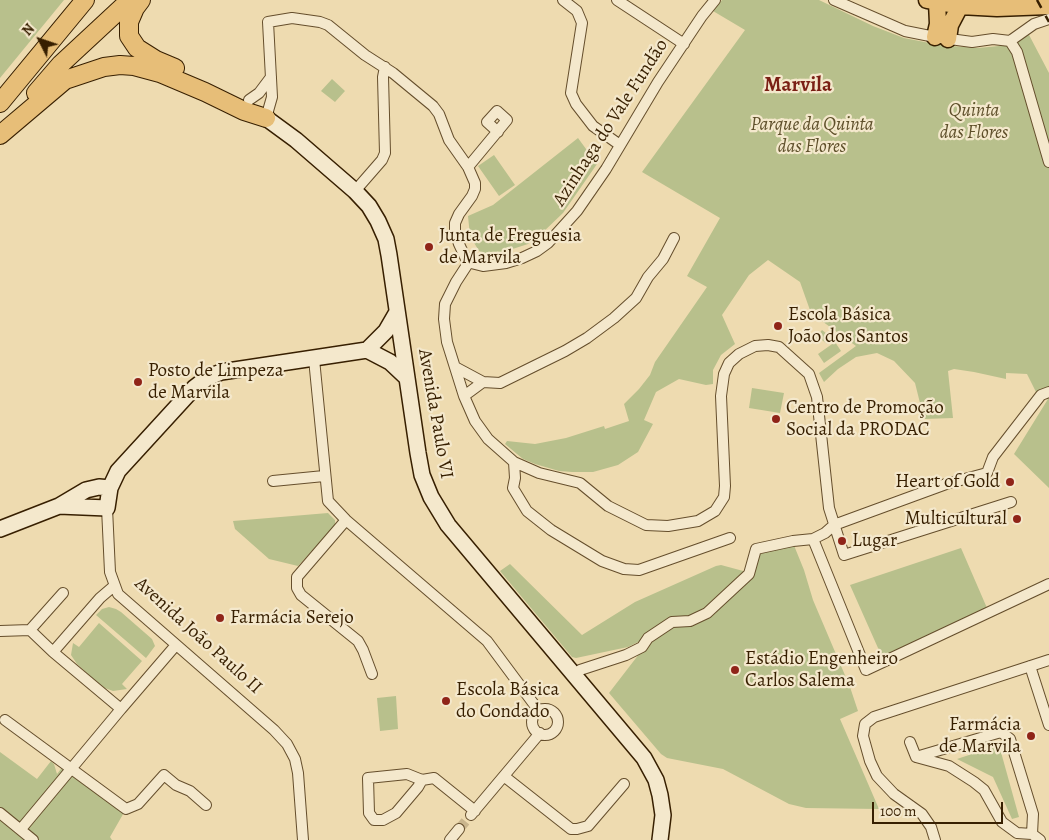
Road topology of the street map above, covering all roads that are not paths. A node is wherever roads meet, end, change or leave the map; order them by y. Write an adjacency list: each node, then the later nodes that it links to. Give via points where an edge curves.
1 (85, 0): 18 (highway)
2 (130, 0): 21 (highway, via 61,64)
3 (141, 0): 17 (highway, via 128,22 129,36 137,48 156,60)
4 (563, 0): 22 (street, via 577,11 582,22 571,93 593,126)
5 (617, 0): 14 (street)
6 (715, 0): 14 (street, Azinhaga do Vale Fundão)
7 (834, 0): 12 (street, via 905,31)
8 (932, 1): 9 (main road); 12 (main road)
9 (960, 6): 10 (main road, via 1005,9); 12 (main road)
10 (1049, 6)
11 (1049, 20): 13 (street, via 1034,24)
12 (941, 38): 13 (street, via 972,42)
13 (1010, 41): 23 (street, via 1017,52)
14 (684, 44): 22 (street, Azinhaga do Vale Fundão)
15 (385, 67): 16 (street, via 324,23 292,18 268,22); 24 (street, via 433,106 449,140); 25 (street, via 386,153)
16 (271, 77): 17 (street); 19 (street, via 272,97)
17 (249, 100): 19 (highway)
18 (0, 103)
19 (266, 118): 21 (highway, via 160,73 120,65 65,80); 25 (main road, Avenida Paulo VI)
20 (498, 132): 24 (street)
21 (0, 135)
22 (620, 145): 27 (street, Azinhaga do Vale Fundão, via 577,212 548,243 528,256 506,263 484,266)
23 (1049, 162)
24 (468, 167): 27 (street, via 475,188 455,227 459,244)
25 (355, 191): 28 (main road, Avenida Paulo VI, via 374,214 386,239)
26 (674, 238): 33 (street, via 636,298 614,318 573,347 525,371 500,383)
27 (469, 262): 31 (street, via 445,304 447,342)
28 (397, 312): 29 (main road, via 386,331); 32 (main road, Avenida Paulo VI)
29 (367, 350): 30 (main road, Avenida João Paulo II); 32 (main road, via 390,362)
30 (314, 358): 37 (street); 39 (main road, Avenida João Paulo II, via 221,372 207,378 122,466)
31 (455, 367): 33 (street); 35 (street)
32 (407, 378): 58 (main road, Avenida Paulo VI, via 422,475 442,517)
33 (483, 382): 35 (street)
34 (1049, 392): 44 (street, via 1041,395 994,457 987,473 946,484)
35 (464, 396): 36 (street, via 475,421 488,439)
36 (514, 462): 44 (street, via 539,473 580,482 608,506 646,525 668,526 698,521 715,511 724,497 721,396 728,363 755,346 779,347 809,374 817,397 829,508); 46 (street, via 513,488 527,511 559,536 602,561 624,569 639,570)
37 (324, 476): 38 (street); 43 (street, via 328,501)
38 (272, 481)
39 (110, 488): 41 (main road, via 86,490); 42 (main road, Avenida João Paulo II)
40 (1011, 502): 44 (street, via 844,554)
41 (59, 506): 42 (main road); 45 (main road)
42 (107, 508): 49 (street, Avenida João Paulo II)
43 (346, 520): 57 (street, via 297,576 297,588 301,595 358,641); 60 (street, via 487,642)
44 (834, 525): 47 (street)
45 (0, 529)
46 (730, 538)
47 (812, 539): 48 (street, via 866,670); 58 (street, via 756,549 749,574 707,613 690,621 672,622 648,638 642,647 580,670)
48 (1049, 584)
49 (114, 586): 53 (street, Avenida João Paulo II, via 122,598); 54 (street)
50 (63, 593): 51 (street)
51 (30, 630): 52 (street); 54 (street)
52 (0, 631)
53 (176, 645): 59 (street); 76 (street, Avenida João Paulo II, via 287,744 297,766)
54 (53, 652): 59 (street)
55 (1049, 660): 56 (street)
56 (1030, 666): 62 (street); 79 (street, via 874,716 865,724 863,736 877,776 894,794 922,814)
57 (372, 674)
58 (575, 675): 78 (main road, Avenida Paulo VI, via 652,772 662,805)
59 (121, 709): 66 (street)
60 (539, 711): 63 (street, via 533,724); 63 (street, via 551,711 558,723 553,732)
61 (5, 720): 66 (street)
62 (1049, 725)
63 (540, 734): 67 (street)
64 (910, 742): 65 (street)
65 (916, 757): 74 (street, via 949,766 974,782 984,790 1002,822 1017,833); 74 (street, via 1001,732 1010,740 1033,814)
66 (71, 770): 70 (street, via 126,809 138,804 164,776); 72 (street)
67 (504, 777): 68 (street, via 472,813 434,778); 69 (street, via 570,829 577,830 588,826)
68 (422, 780): 68 (street, via 396,814 374,820 369,813 368,778 407,774)
69 (624, 784)
70 (206, 805)
71 (0, 813): 72 (street)
72 (20, 830): 75 (street)
73 (459, 830): 77 (street)
74 (1036, 837)
75 (33, 840)
76 (303, 840)
77 (450, 840)
78 (660, 840)
79 (935, 840)

